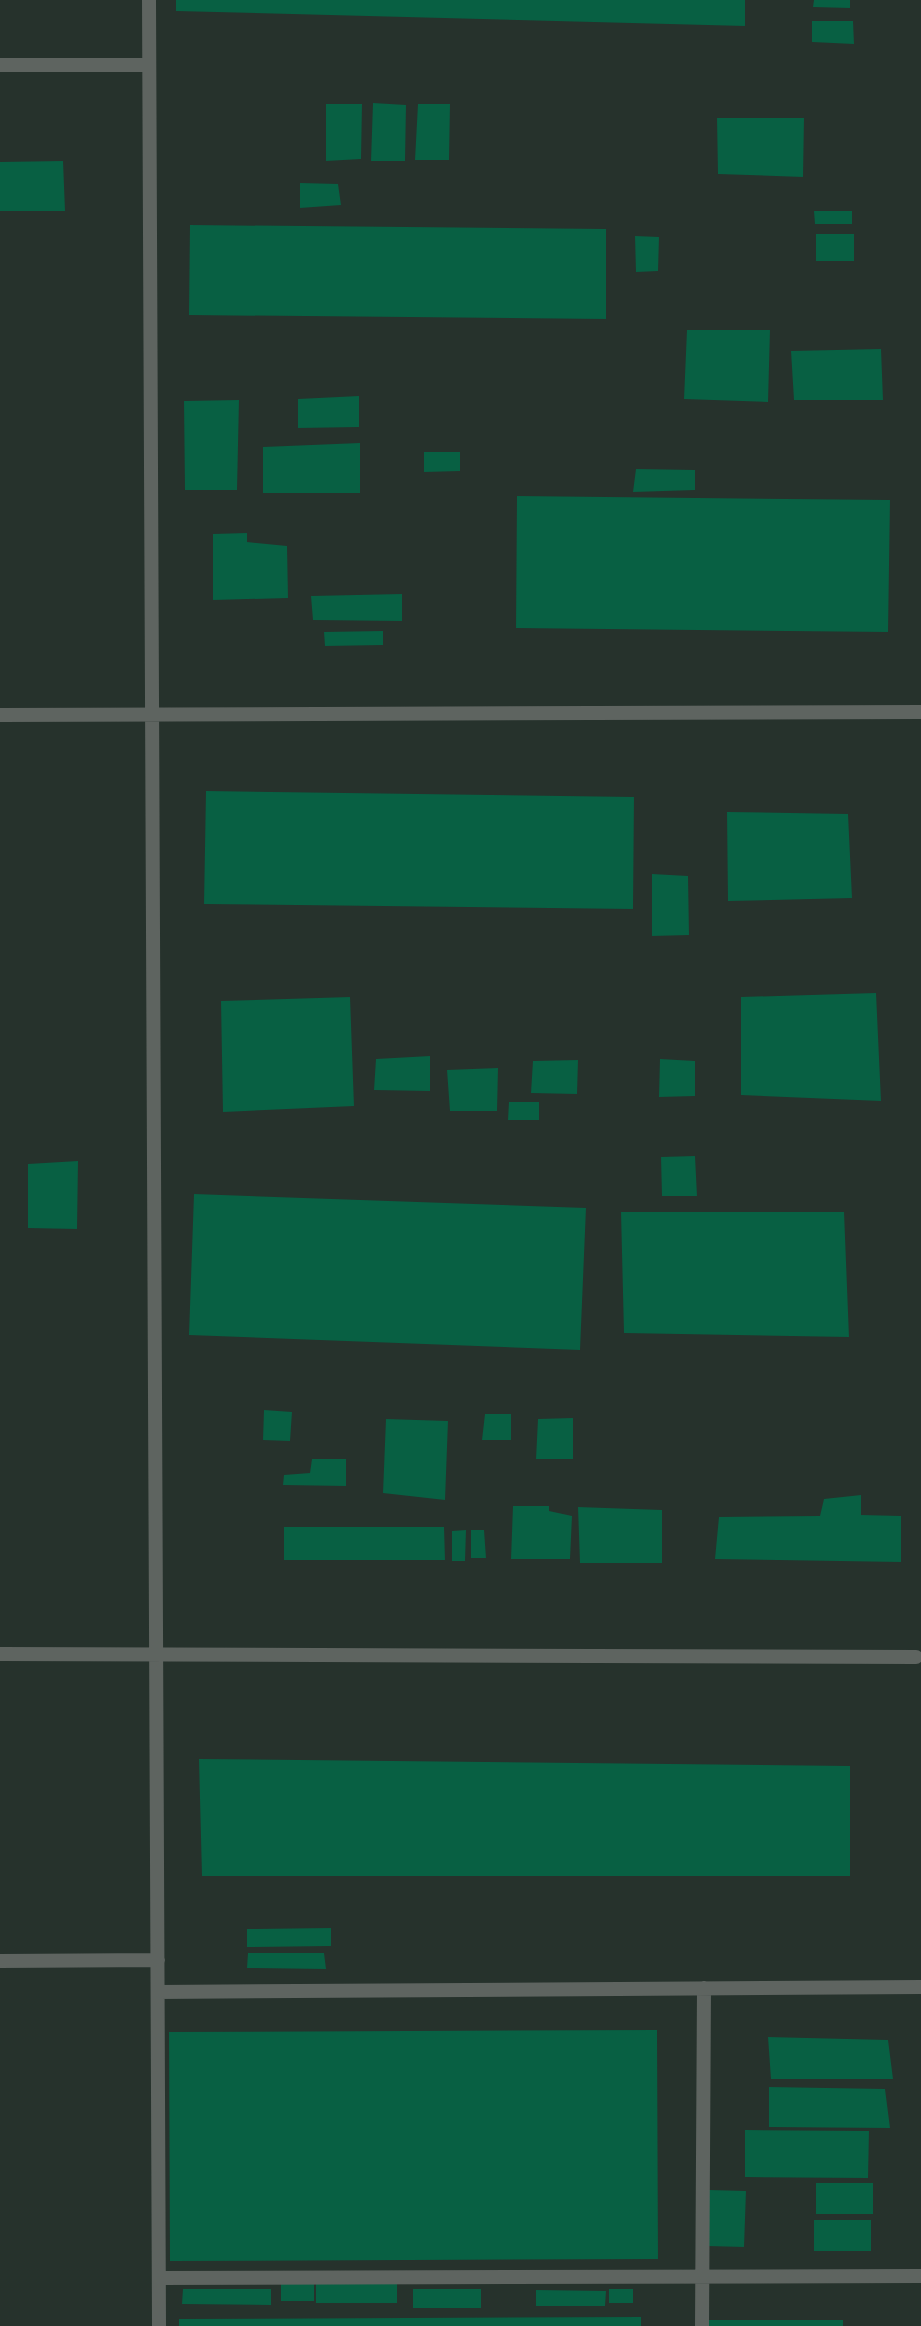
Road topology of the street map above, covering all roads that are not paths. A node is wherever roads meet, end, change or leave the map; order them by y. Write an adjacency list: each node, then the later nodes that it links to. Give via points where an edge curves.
1 (149, 0): 3 (lane)
2 (0, 65): 3 (lane)
3 (149, 65): 6 (lane)
4 (921, 712): 6 (lane)
5 (0, 715): 6 (lane)
6 (152, 715): 8 (lane)
7 (0, 1654): 8 (lane)
8 (156, 1655): 9 (lane); 10 (lane)
9 (916, 1657)
10 (158, 1960): 11 (lane); 14 (lane)
11 (0, 1961)
12 (921, 1987): 13 (lane)
13 (704, 1988): 14 (lane); 15 (lane)
14 (158, 1992): 17 (lane)
15 (702, 2275): 16 (lane); 17 (lane); 19 (lane)
16 (921, 2276)
17 (159, 2278): 18 (lane)
18 (159, 2326)
19 (702, 2326)

